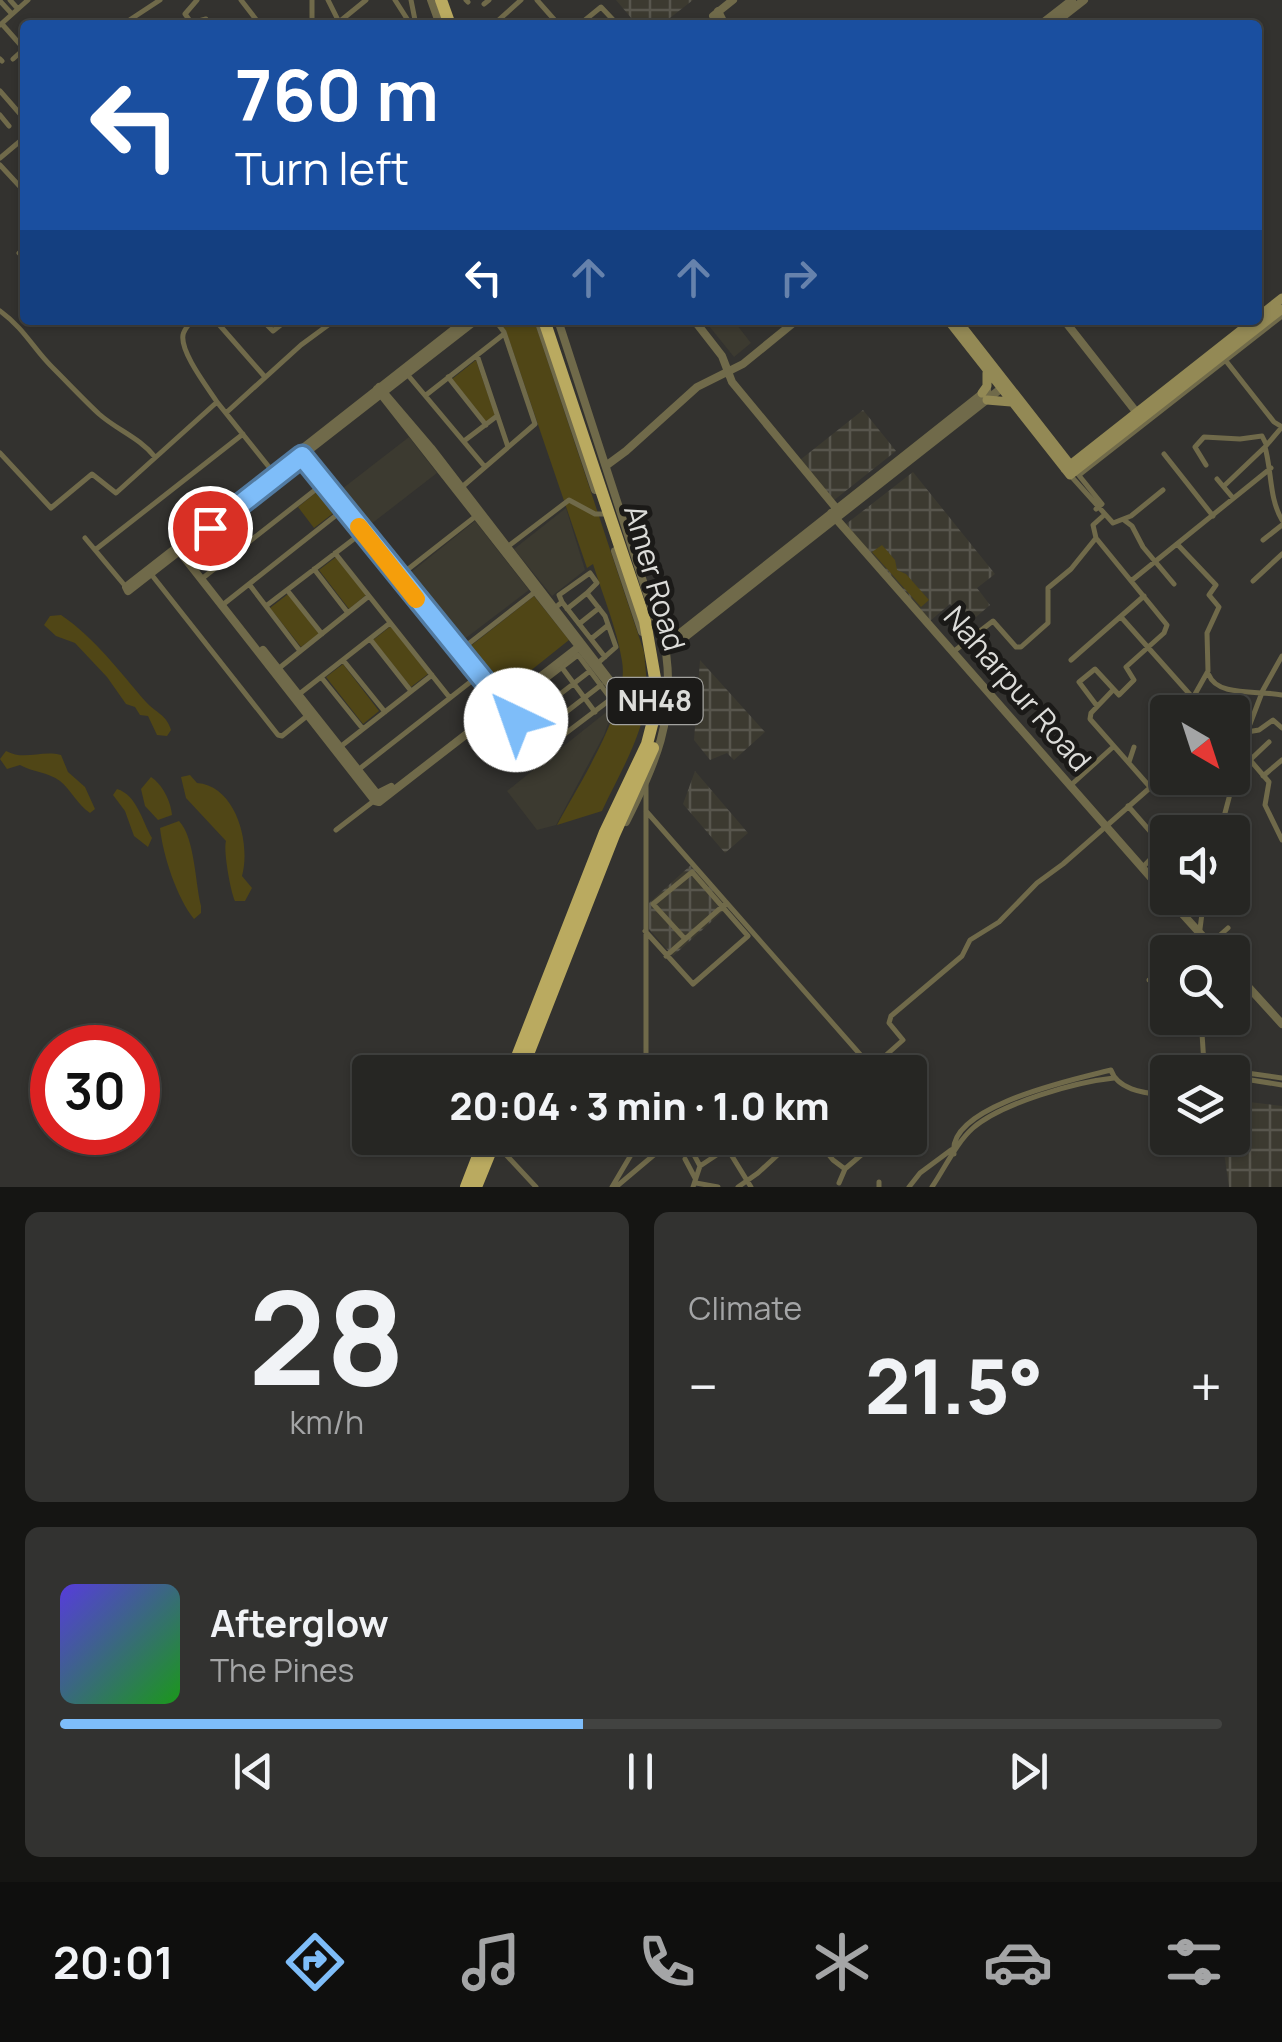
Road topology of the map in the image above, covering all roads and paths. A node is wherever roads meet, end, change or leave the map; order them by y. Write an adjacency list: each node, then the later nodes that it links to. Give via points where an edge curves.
1 (10, 0): 14 (street)
2 (28, 0): 14 (street)
3 (160, 0): 17 (street)
4 (197, 0): 18 (street, via 185,14)
5 (366, 0): 20 (street)
6 (521, 0): 21 (street)
7 (537, 0): 22 (street)
8 (733, 0): 15 (street)
9 (1072, 0): 27 (street)
10 (1084, 0): 28 (street)
11 (0, 1): 14 (street)
12 (396, 1): 13 (street)
13 (386, 11)
14 (15, 12): 29 (street)
15 (718, 12): 25 (street); 26 (street)
16 (206, 18): 19 (street)
17 (129, 20)
18 (189, 20)
19 (201, 20)
20 (343, 20)
21 (498, 20)
22 (555, 20)
23 (584, 20): 24 (street, via 601,7)
24 (613, 20)
25 (714, 20)
26 (722, 20)
27 (1046, 20)
28 (1058, 20)
29 (1, 24): 30 (street)
30 (20, 45)
31 (20, 54): 32 (street)
32 (14, 59)
33 (0, 91): 34 (street)
34 (20, 113)
35 (0, 115): 36 (street)
36 (9, 126)
37 (20, 142): 38 (street)
38 (0, 162): 39 (street)
39 (20, 186)
40 (1282, 298): 43 (main road)
41 (0, 310): 45 (street)
42 (1282, 312): 67 (main road)
43 (1262, 314)
44 (20, 318): 45 (street)
45 (12, 319): 64 (street)
46 (25, 325): 64 (street)
47 (189, 325): 77 (street, via 185,344)
48 (220, 325): 72 (street)
49 (329, 325): 63 (street)
50 (459, 325): 74 (street)
51 (470, 325): 70 (street)
52 (498, 325): 65 (street)
53 (545, 325): 101 (street)
54 (546, 325): 110 (highway, Amer Road / NH48)
55 (546, 325): 114 (highway, Amer Road / NH48)
56 (560, 325): 94 (street)
57 (698, 325): 69 (street, Naharpur Road)
58 (790, 325): 69 (street)
59 (952, 325): 68 (main road)
60 (961, 325): 73 (main road)
61 (1068, 325): 80 (street)
62 (1250, 325): 67 (main road)
63 (326, 327): 72 (street)
64 (25, 330): 93 (street, via 100,415)
65 (504, 334): 66 (street); 87 (street, via 534,424)
66 (477, 355): 71 (street); 81 (street)
67 (1222, 355): 80 (main road); 83 (street); 98 (main road)
68 (987, 369): 73 (main road); 76 (main road)
69 (730, 371): 94 (street, via 697,386); 115 (street, Naharpur Road)
70 (408, 374): 74 (street); 75 (street)
71 (448, 377): 75 (street); 82 (street)
72 (265, 378): 79 (street)
73 (1002, 383): 76 (street); 78 (main road); 88 (main road)
74 (380, 390): 90 (street); 107 (street); 116 (street)
75 (426, 395): 85 (street)
76 (985, 397): 78 (main road); 115 (street)
77 (218, 402): 79 (street); 93 (street)
78 (1014, 403): 98 (main road)
79 (227, 412): 84 (street)
80 (1137, 413): 91 (main road)
81 (498, 416): 82 (street); 87 (street)
82 (486, 425): 85 (street)
83 (1282, 427): 86 (street)
84 (243, 434): 99 (street); 128 (street)
85 (464, 442): 96 (street)
86 (1265, 446): 95 (street, via 1261,436 1204,437 1195,447); 97 (street); 100 (street)
87 (508, 448): 96 (street)
88 (1059, 450): 91 (main road); 98 (main road)
89 (0, 453): 93 (street, via 51,508 92,474 116,493)
90 (300, 454): 99 (street); 104 (street); 126 (street)
91 (1085, 454): 98 (main road)
92 (1164, 454): 118 (street)
93 (156, 458)
94 (607, 465): 110 (street)
95 (1206, 465)
96 (485, 468): 107 (street)
97 (1271, 468): 105 (street); 109 (street)
98 (1072, 471): 117 (street)
99 (273, 472): 126 (street)
100 (1238, 472): 105 (street); 106 (street)
101 (589, 475): 110 (highway); 114 (street)
102 (1217, 479): 106 (street)
103 (1282, 481): 109 (street)
104 (324, 483): 113 (street); 135 (street)
105 (1250, 485): 111 (street)
106 (1224, 486): 111 (street)
107 (462, 488): 127 (street)
108 (1164, 490): 119 (street)
109 (1272, 490): 112 (street)
110 (610, 495): 114 (highway); 161 (street); 227 (highway, Amer Road / NH48, via 656,684 647,744)
111 (1233, 498): 118 (street)
112 (1279, 508): 120 (street)
113 (344, 509): 121 (street); 138 (street)
114 (609, 513): 127 (street, via 595,514 568,500); 221 (highway, Amer Road / NH48, via 650,618 662,681 660,724); 227 (street, via 651,686 645,732)
115 (834, 513): 161 (street); 164 (street, Naharpur Road)
116 (476, 516): 127 (street); 134 (street)
117 (1103, 516): 119 (street, via 1113,523); 123 (street, via 1093,526)
118 (1212, 516): 125 (street)
119 (1124, 520): 131 (street)
120 (1282, 523): 124 (street)
121 (363, 532): 129 (street); 134 (street)
122 (85, 538): 128 (street)
123 (1096, 538): 136 (street); 164 (street, via 1048,588 1048,622 1021,647 993,621)
124 (1263, 540)
125 (1178, 544): 131 (street); 172 (street, via 1216,587 1209,596 1219,609 1206,638)
126 (180, 548): 133 (street); 135 (street); 170 (street)
127 (506, 548): 143 (street)
128 (95, 550): 141 (street)
129 (336, 553): 132 (street); 144 (street)
130 (1282, 554): 137 (street)
131 (1156, 563): 136 (street); 139 (street)
132 (314, 569): 142 (street); 152 (street)
133 (150, 572): 141 (street, via 131,590); 197 (street, via 278,735)
134 (398, 576): 163 (street)
135 (204, 577): 147 (street)
136 (1132, 581): 146 (street)
137 (1253, 581)
138 (249, 584): 147 (street); 149 (street)
139 (1174, 584)
140 (570, 586): 145 (street); 145 (street, via 589,572 597,583); 148 (street, via 558,596)
141 (126, 587)
142 (287, 590): 149 (street); 157 (street)
143 (538, 590): 148 (street); 159 (street); 163 (street)
144 (369, 596): 152 (street); 154 (street)
145 (584, 596): 150 (street); 151 (street)
146 (1144, 596): 153 (street); 160 (street, via 1167,625)
147 (226, 603): 170 (street)
148 (559, 605): 151 (street); 159 (street)
149 (266, 606): 162 (street)
150 (599, 608): 155 (street); 156 (street)
151 (568, 609): 155 (street)
152 (348, 613): 157 (street)
153 (1121, 617): 160 (street); 168 (street)
154 (390, 623): 158 (street); 173 (street)
155 (579, 624): 159 (street)
156 (607, 626): 159 (street); 167 (street, via 616,648)
157 (322, 634): 162 (street)
158 (370, 639): 166 (street); 182 (street)
159 (582, 642): 167 (street); 167 (street, via 618,692); 169 (street); 191 (street)
160 (1147, 647): 179 (street, via 1126,667 1132,682 1119,695); 183 (street)
161 (665, 648): 221 (street, via 669,714)
162 (300, 651): 170 (street)
163 (458, 652): 174 (street)
164 (954, 652): 222 (street, Naharpur Road)
165 (1282, 656): 180 (street)
166 (343, 660): 175 (street); 195 (street)
167 (602, 660)
168 (1071, 660)
169 (560, 665): 171 (street, via 578,655); 176 (street); 177 (street); 191 (street)
170 (275, 671): 186 (street); 197 (street)
171 (590, 671): 177 (street); 178 (street)
172 (1208, 672): 180 (street, via 1218,688); 184 (street)
173 (432, 675): 182 (street); 188 (street)
174 (478, 676): 188 (street); 191 (street)
175 (322, 677): 186 (street); 204 (street)
176 (545, 681): 181 (street); 187 (street)
177 (573, 684): 187 (street); 189 (street)
178 (601, 685): 189 (street); 196 (street, via 611,700)
179 (1113, 690): 193 (street); 193 (street, via 1095,669 1080,681)
180 (1263, 690): 185 (street); 202 (street)
181 (532, 691): 190 (street); 192 (street)
182 (410, 692): 195 (street)
183 (1190, 695)
184 (1195, 695)
185 (1282, 695)
186 (298, 696): 214 (street)
187 (557, 696): 192 (street)
188 (450, 698): 219 (street)
189 (584, 698): 194 (street); 196 (street)
190 (520, 700): 191 (street); 198 (street)
191 (503, 706): 200 (street); 206 (street, via 492,722); 224 (street)
192 (545, 706): 198 (street)
193 (1097, 706): 212 (street, via 1090,719)
194 (569, 710): 199 (street); 201 (street)
195 (385, 712): 204 (street)
196 (595, 712): 201 (street)
197 (308, 716): 214 (street)
198 (533, 716): 200 (street); 205 (street)
199 (555, 721): 205 (street); 208 (street)
200 (518, 723): 206 (street); 209 (street)
201 (580, 724): 208 (street)
202 (1250, 724)
203 (1282, 728): 207 (street, via 1273,720)
204 (363, 729): 214 (street)
205 (544, 730): 209 (street); 211 (street)
206 (500, 732): 215 (street, via 525,764)
207 (1250, 732)
208 (566, 734): 211 (street)
209 (530, 740): 215 (street)
210 (1269, 742): 216 (street)
211 (554, 743): 215 (street)
212 (1114, 746): 218 (street); 222 (street)
213 (1134, 747): 218 (street)
214 (337, 749): 219 (street); 224 (street)
215 (540, 754)
216 (1250, 760): 220 (street)
217 (1282, 760): 220 (street)
218 (1129, 762): 223 (street)
219 (357, 770): 224 (street)
220 (1263, 776): 230 (street, via 1270,785 1264,805)
221 (643, 782): 225 (highway, Amer Road / NH48); 225 (street)
222 (1071, 785): 228 (street, Naharpur Road)
223 (1150, 787): 226 (street)
224 (378, 798): 229 (street)
225 (638, 803): 237 (street); 247 (highway, Amer Road / NH48, via 598,881); 249 (street)
226 (1128, 806): 228 (street); 231 (street, via 1164,846)
227 (614, 807): 246 (highway, Amer Road / NH48)
228 (1106, 826): 231 (street, Naharpur Road); 250 (street, via 891,1016 903,1040)
229 (336, 830)
230 (1282, 840)
231 (1142, 868): 232 (street, Naharpur Road)
232 (1150, 877)
233 (724, 905): 242 (street); 242 (street, via 692,872 656,901); 243 (street, via 748,935 695,983)
234 (1183, 915): 238 (street, Naharpur Road)
235 (1201, 915): 238 (street)
236 (1228, 928): 241 (street)
237 (645, 931): 243 (street); 248 (street)
238 (1198, 932): 239 (street); 240 (street, Naharpur Road)
239 (1198, 935)
240 (1201, 935)
241 (1220, 935)
242 (684, 939): 243 (street)
243 (666, 956)
244 (1250, 989): 245 (street)
245 (1282, 1024)
246 (515, 1055)
247 (530, 1055)
248 (646, 1055)
249 (857, 1055)
250 (886, 1055)
251 (1250, 1076): 253 (street)
252 (1250, 1078): 253 (street)
253 (1282, 1081)
254 (1150, 1093): 255 (street, via 1130,1089 1111,1070 1046,1086 968,1122)
255 (953, 1151): 277 (street); 278 (street)
256 (485, 1155): 272 (highway)
257 (506, 1155): 273 (street)
258 (632, 1155): 274 (street)
259 (653, 1155): 274 (street)
260 (694, 1155): 267 (street)
261 (715, 1155): 267 (street)
262 (730, 1155): 271 (street)
263 (779, 1155): 271 (street)
264 (831, 1155): 268 (street)
265 (861, 1155): 268 (street)
266 (685, 1159): 269 (street)
267 (700, 1166): 269 (street)
268 (845, 1169): 270 (street)
269 (695, 1182): 275 (street)
270 (839, 1183)
271 (749, 1184): 276 (street)
272 (470, 1185)
273 (536, 1187)
274 (614, 1187)
275 (718, 1187)
276 (738, 1187)
277 (909, 1187)
278 (932, 1187)

